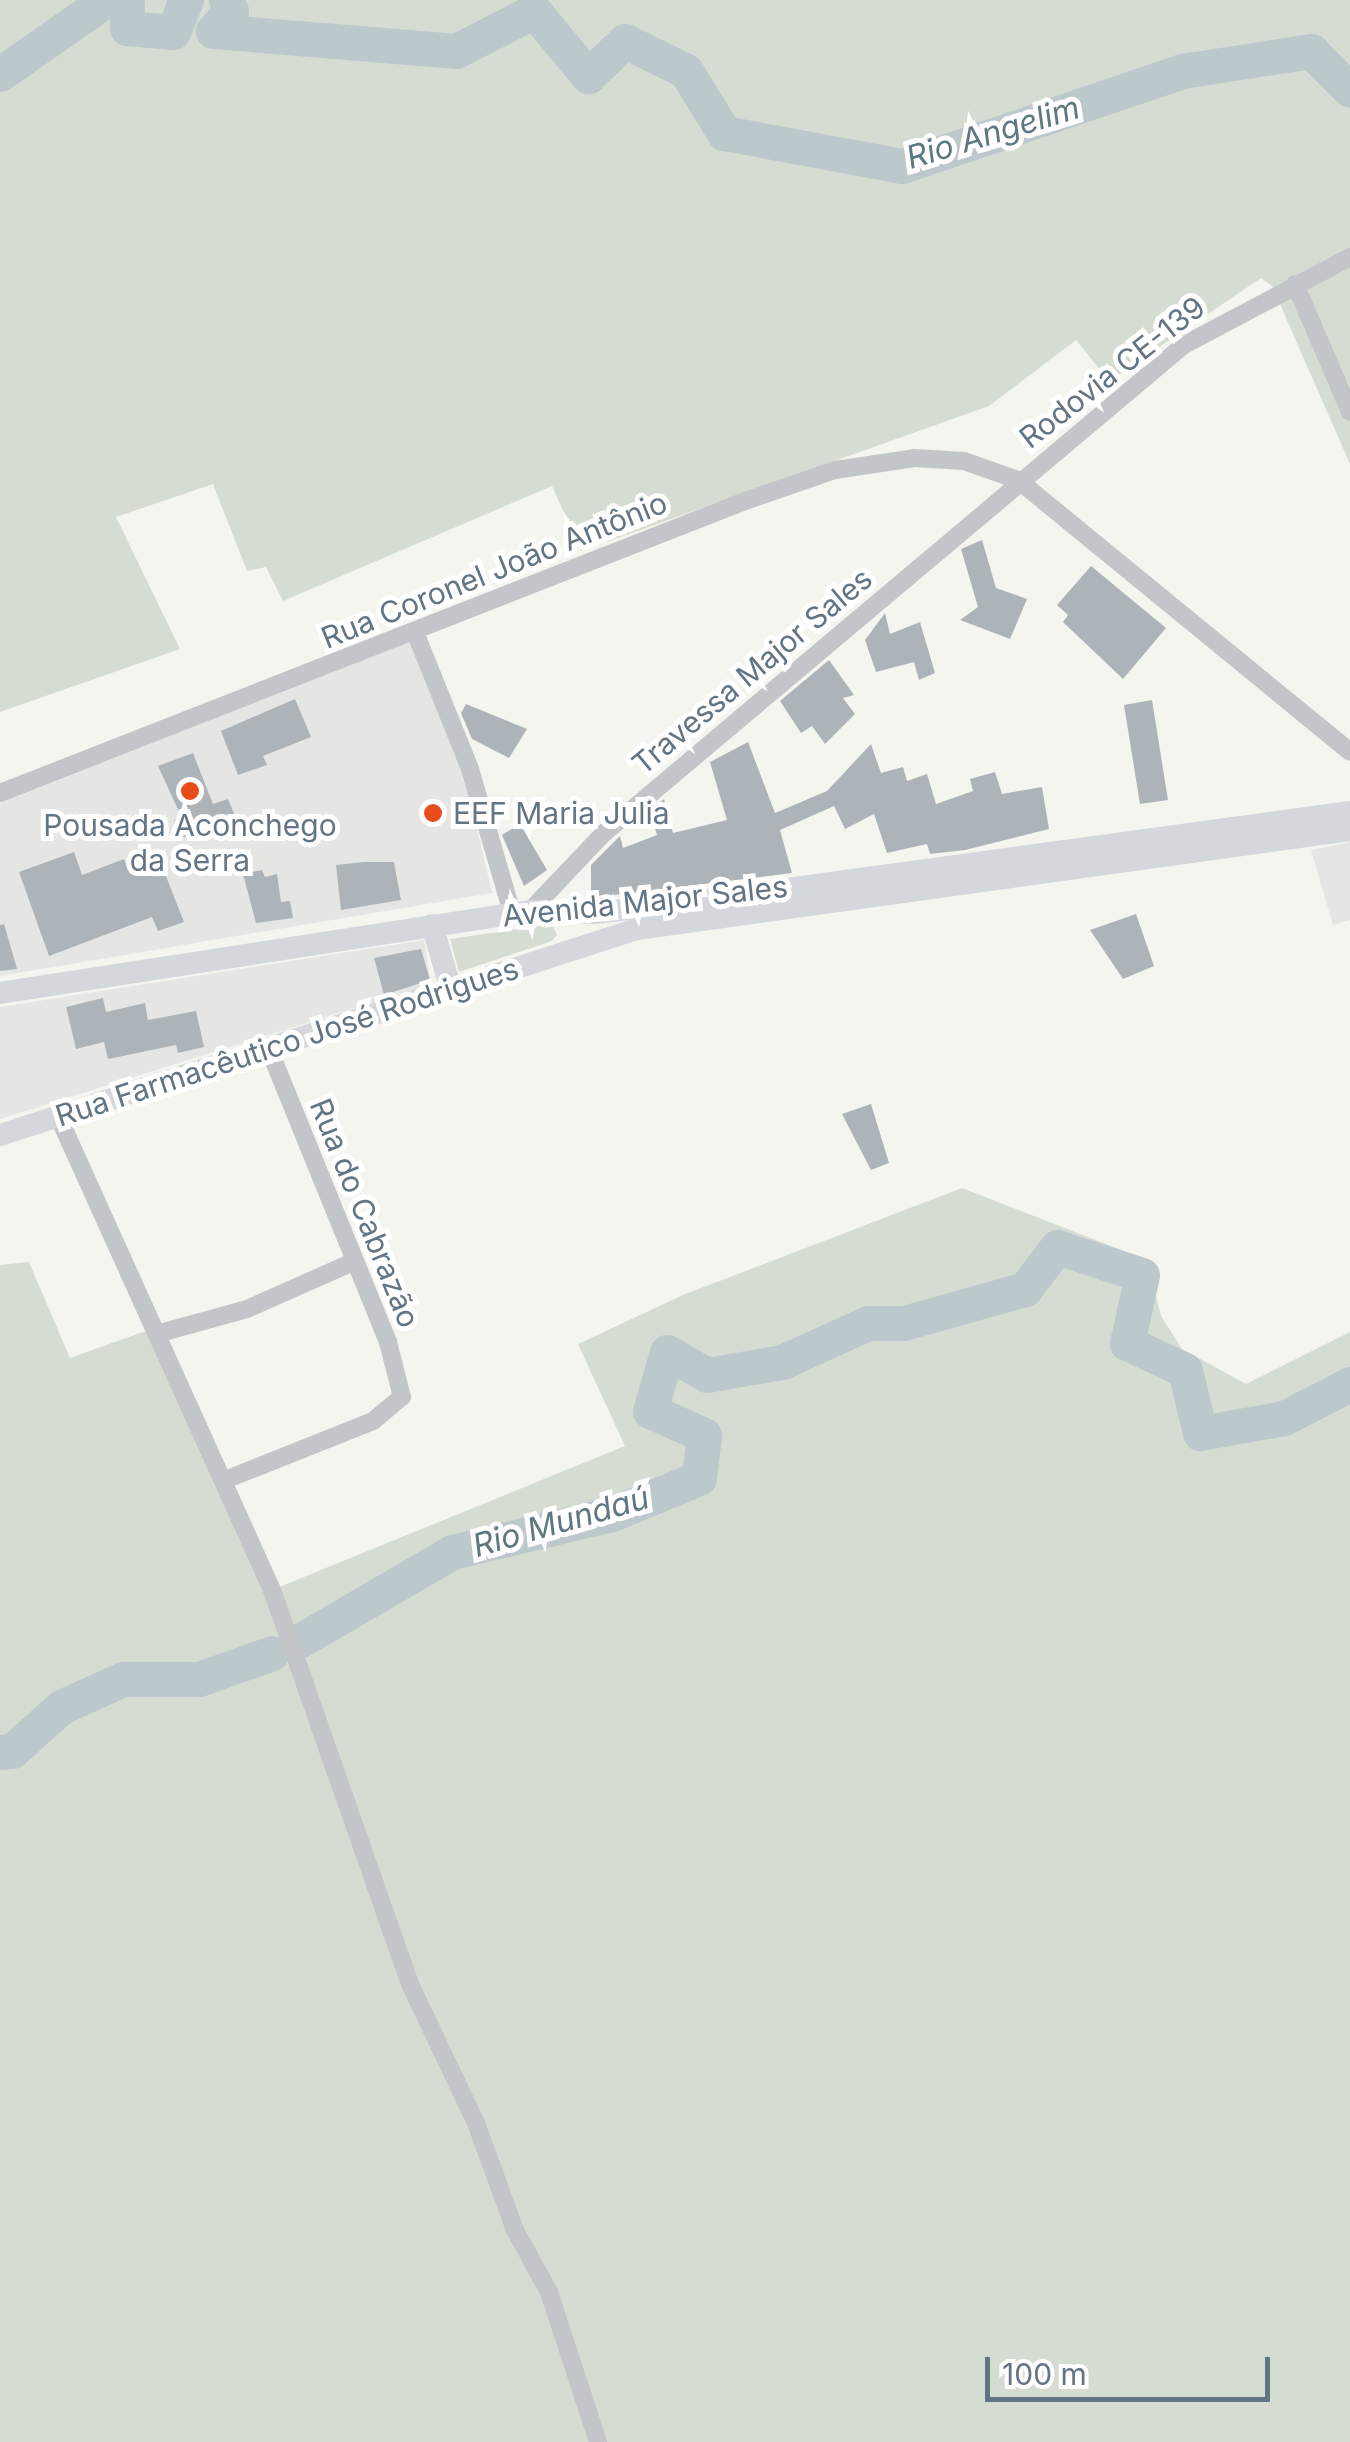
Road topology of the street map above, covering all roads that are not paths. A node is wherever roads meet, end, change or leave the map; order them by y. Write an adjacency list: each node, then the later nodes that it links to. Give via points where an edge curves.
1 (1350, 258): 2 (street, Rodovia CE-139)
2 (1295, 284): 3 (street); 4 (street, Rodovia CE-139, via 1184,344)
3 (1350, 412)
4 (1018, 480): 5 (street, Rua Coronel João Antônio, via 941,458 835,470); 6 (street); 11 (street, Travessa Major Sales, via 604,833)
5 (414, 632): 7 (street, Rua Coronel João Antônio); 11 (street)
6 (1350, 752)
7 (0, 793)
8 (1350, 812): 10 (main road, Avenida Major Sales)
9 (1350, 830): 10 (main road, Avenida Major Sales)
10 (816, 893): 12 (main road, Avenida Major Sales); 14 (main road, Avenida Major Sales)
11 (521, 912): 12 (main road, Avenida Major Sales); 13 (main road, Avenida Major Sales)
12 (568, 914): 14 (main road)
13 (432, 925): 15 (main road, Avenida Major Sales); 16 (main road)
14 (572, 945): 16 (main road, Rua Farmacêutico José Rodrigues)
15 (0, 993)
16 (452, 993): 17 (main road, Rua Farmacêutico José Rodrigues)
17 (270, 1052): 18 (main road, Rua Farmacêutico José Rodrigues); 20 (street, Rua do Cabrazão)
18 (58, 1118): 19 (main road, Rua Farmacêutico José Rodrigues); 21 (street)
19 (0, 1136)
20 (354, 1262): 21 (street, via 247,1309); 22 (street, Rua do Cabrazão, via 402,1396 373,1420)
21 (160, 1333): 22 (street)
22 (225, 1480): 23 (street, via 272,1590 410,1984 476,2123 515,2230 549,2292)
23 (598, 2442)

